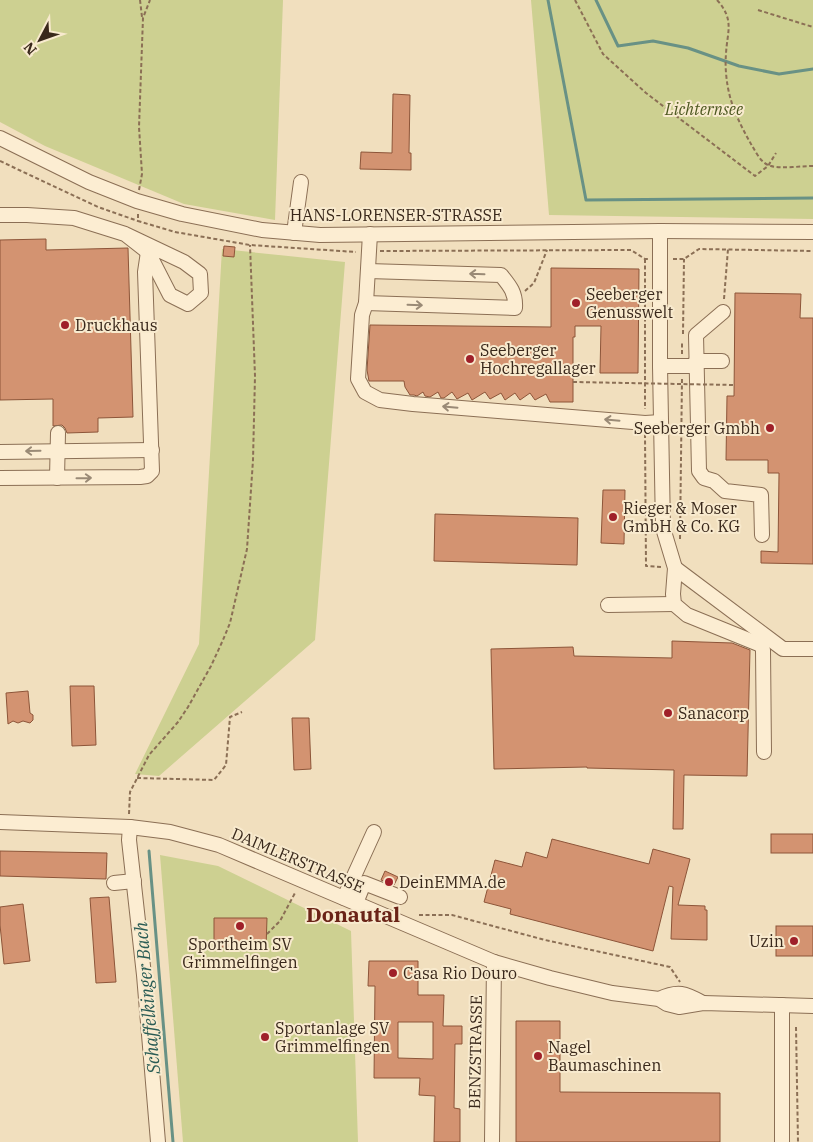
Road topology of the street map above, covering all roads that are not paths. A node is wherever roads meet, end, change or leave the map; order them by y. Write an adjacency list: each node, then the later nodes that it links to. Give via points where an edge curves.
1 (0, 138): 6 (street, HANS-LORENSER-STRASSE, via 89,182 137,201 220,223)
2 (301, 182): 6 (street)
3 (0, 215): 7 (street, via 74,218)
4 (660, 231): 5 (street, HANS-LORENSER-STRASSE); 8 (street, HANS-LORENSER-STRASSE); 15 (street)
5 (813, 232)
6 (294, 233): 8 (street, HANS-LORENSER-STRASSE)
7 (125, 234): 9 (street); 9 (street, via 184,262 200,274 201,293 188,304 170,295)
8 (370, 234): 10 (street)
9 (148, 252): 18 (street)
10 (368, 271): 11 (street); 11 (street, one-way to 10, via 515,308 512,289 501,275)
11 (366, 303): 16 (street, one-way to 11, via 380,400 365,392 358,379 362,315)
12 (723, 312): 14 (street, via 696,335)
13 (722, 361): 14 (street)
14 (696, 363): 15 (street); 23 (street, via 699,471 725,491 761,495)
15 (660, 366): 16 (street)
16 (661, 422): 24 (street, via 664,528)
17 (58, 433): 19 (street)
18 (152, 450): 19 (street); 22 (street, one-way to 18, via 147,476 152,471)
19 (58, 451): 20 (street, one-way to 20); 22 (street)
20 (0, 452)
21 (0, 478): 22 (street)
22 (58, 478)
23 (762, 535)
24 (675, 568): 25 (street); 27 (street, via 783,648)
25 (674, 604): 26 (street); 28 (street, via 687,615 761,645)
26 (608, 605)
27 (813, 649)
28 (764, 752)
29 (129, 821): 30 (street, DAIMLERSTRASSE); 32 (street); 35 (street, DAIMLERSTRASSE, via 219,845)
30 (0, 822)
31 (374, 832): 35 (street)
32 (134, 881): 33 (street); 39 (street)
33 (114, 883)
34 (400, 897): 35 (street, via 364,883)
35 (350, 901): 36 (street, DAIMLERSTRASSE)
36 (494, 962): 37 (street, DAIMLERSTRASSE, via 612,993 660,999 679,1007 703,1003); 40 (street, BENZSTRASSE)
37 (782, 1005): 38 (street, DAIMLERSTRASSE); 41 (street)
38 (813, 1006)
39 (158, 1142)
40 (492, 1142)
41 (782, 1142)

